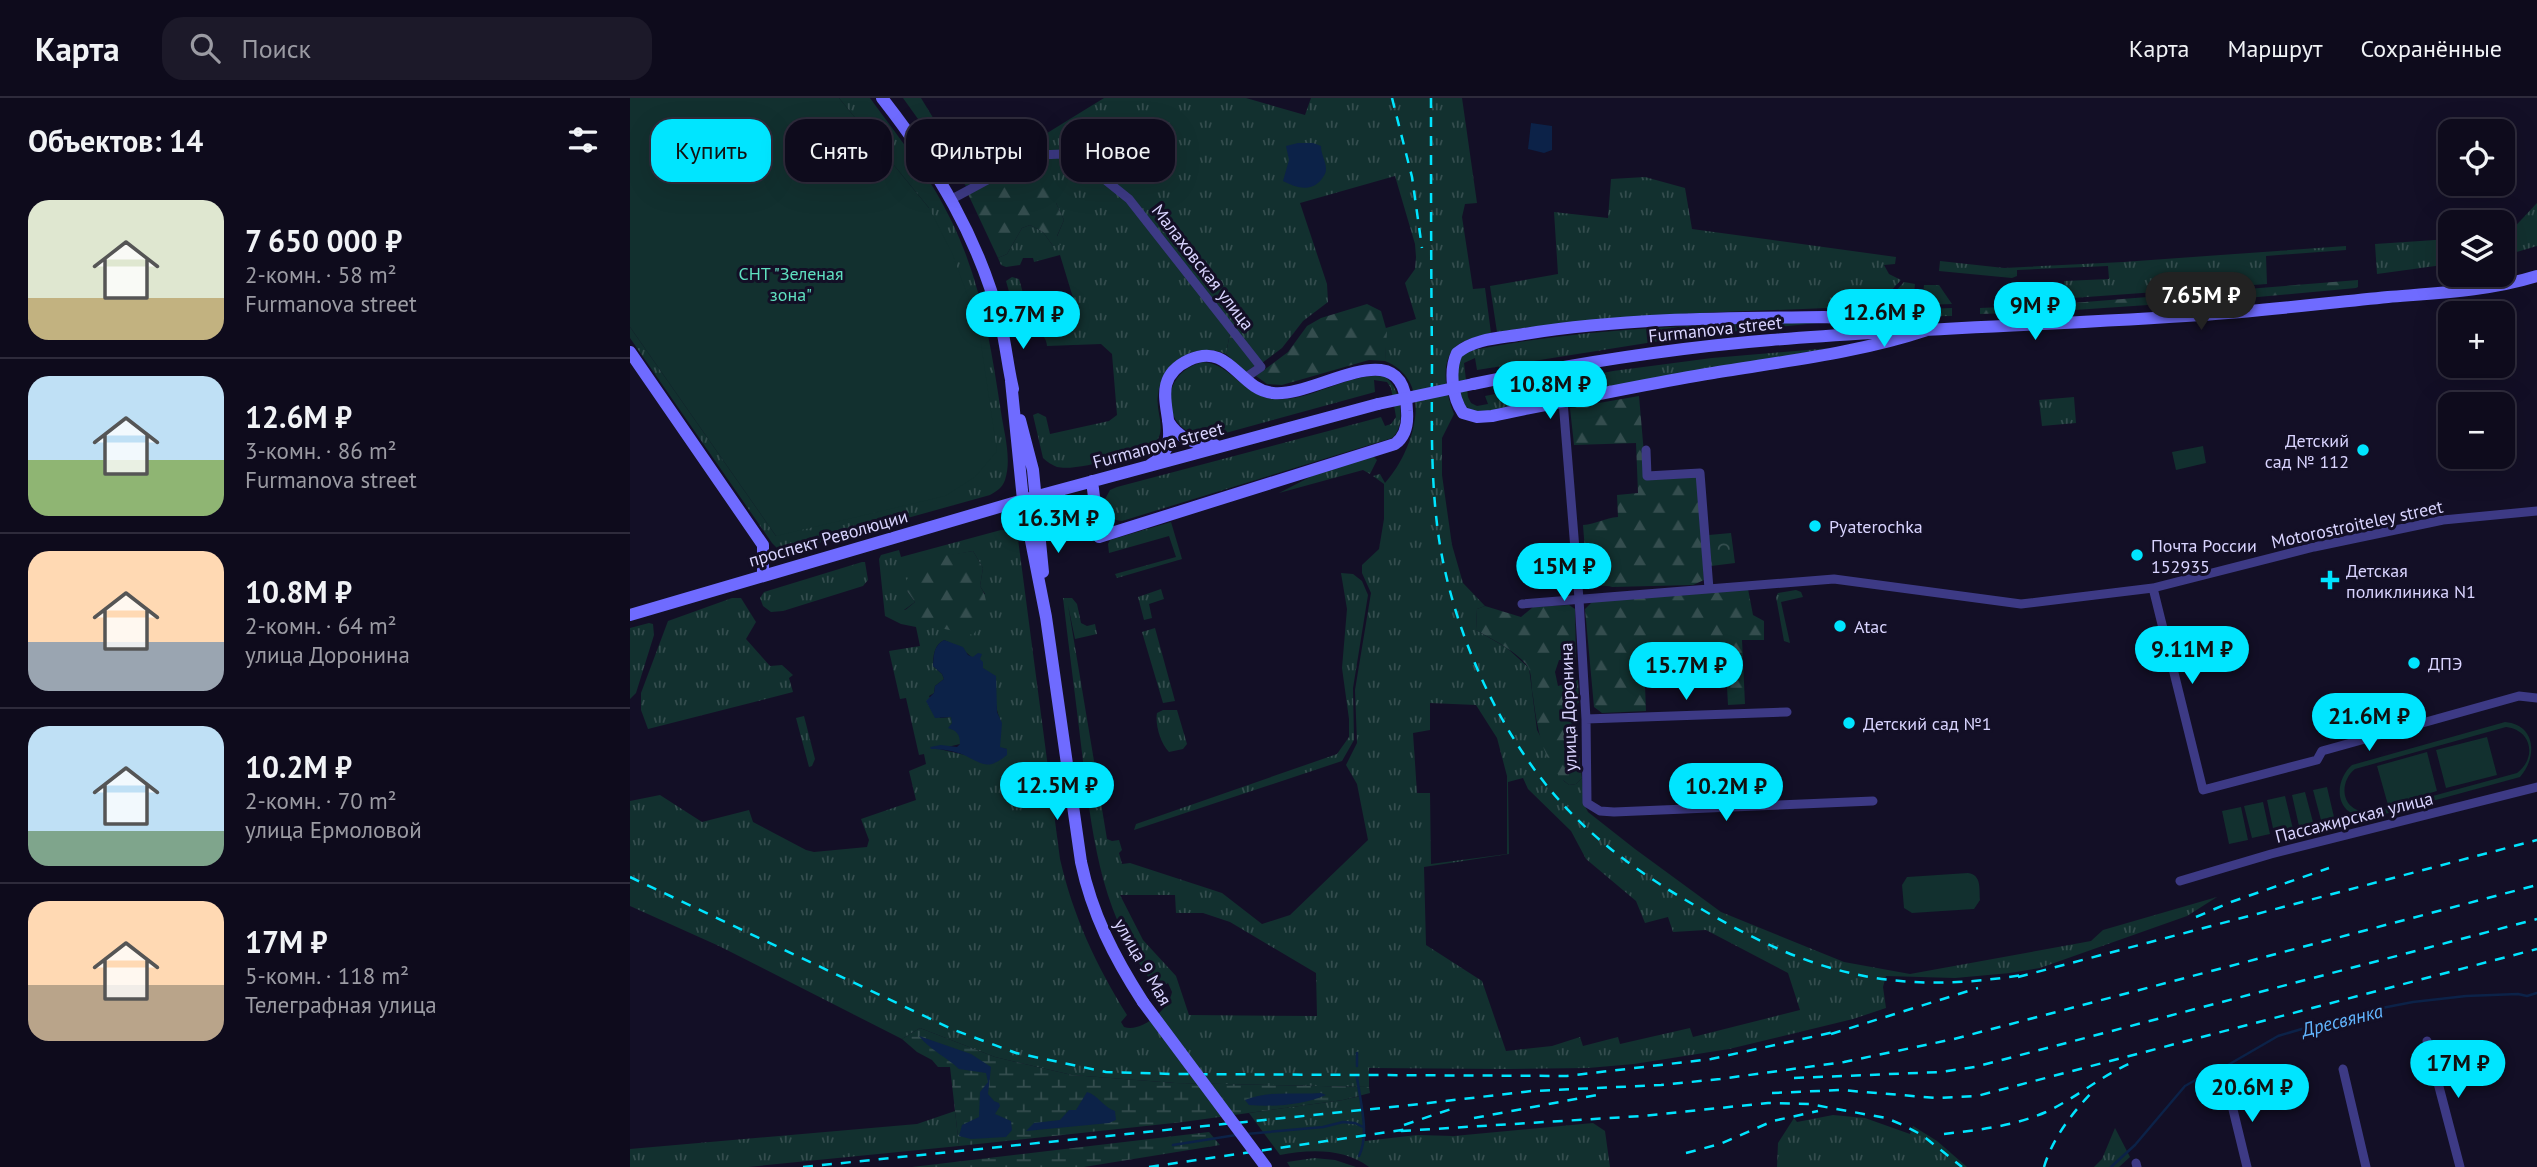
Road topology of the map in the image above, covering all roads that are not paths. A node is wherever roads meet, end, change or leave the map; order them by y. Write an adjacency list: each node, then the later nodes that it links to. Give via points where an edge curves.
1 (882, 98): 2 (main road, улица 9 Мая)
2 (952, 199): 9 (street, Малаховская улица, via 1038,155 1069,154 1085,162 1129,199 1261,367); 10 (main road, улица 9 Мая, via 990,286)
3 (2537, 276): 5 (main road, Furmanova street, via 2501,285 2275,310)
4 (1840, 318): 5 (main road); 6 (main road, via 1846,326); 11 (main road, via 1635,322 1473,344 1457,353 1455,395 1463,413 1492,416)
5 (1927, 330): 6 (main road, Furmanova street); 8 (main road)
6 (1839, 335): 8 (main road, via 1846,343); 13 (main road, Furmanova street, bridge, via 1611,359 1378,404)
7 (630, 352): 20 (main road, via 764,545)
8 (1839, 353): 11 (main road)
9 (1245, 378): 12 (main road, via 1218,358 1187,361 1170,376 1166,387); 16 (main road, via 1264,391 1284,393 1383,369 1399,378 1404,387 1405,432 1395,444 1099,537)
10 (1011, 381): 17 (main road, улица 9 Мая); 18 (main road, улица 9 Мая)
11 (1563, 401): 23 (street, улица Доронина)
12 (1167, 418): 13 (main road, via 1188,440); 15 (main road, via 1169,446)
13 (1227, 444): 15 (main road, Furmanova street)
14 (1646, 450): 22 (street, via 1647,476 1700,473)
15 (1150, 465): 16 (main road, Furmanova street)
16 (1092, 481): 17 (main road, Furmanova street)
17 (1037, 496): 18 (main road, проспект Революции); 26 (main road, улица 9 Мая)
18 (1023, 500): 20 (main road, проспект Революции); 26 (main road, улица 9 Мая)
19 (2537, 511): 21 (street, Motorostroiteley street, via 2429,523)
20 (763, 575): 25 (main road, проспект Революции)
21 (2153, 588): 22 (street, Motorostroiteley street, via 2021,604 1834,579); 27 (street, via 2203,790 2317,760 2322,751 2519,696)
22 (1709, 589): 23 (street, Motorostroiteley street)
23 (1579, 599): 24 (street, Motorostroiteley street); 29 (street, улица Доронина)
24 (1522, 604)
25 (630, 615)
26 (1045, 617): 36 (main road, улица 9 Мая, bridge, via 1075,832 1086,887 1103,933 1143,1002)
27 (2537, 698)
28 (1787, 712): 29 (street)
29 (1586, 719): 31 (street, улица Доронина, via 1587,803 1600,811)
30 (2537, 786): 32 (street, Пассажирская улица)
31 (1873, 801)
32 (2180, 881)
33 (2427, 1041): 39 (street)
34 (2343, 1069): 38 (street)
35 (2228, 1089): 37 (street)
36 (1266, 1167)
37 (2247, 1167)
38 (2365, 1167)
39 (2460, 1167)

